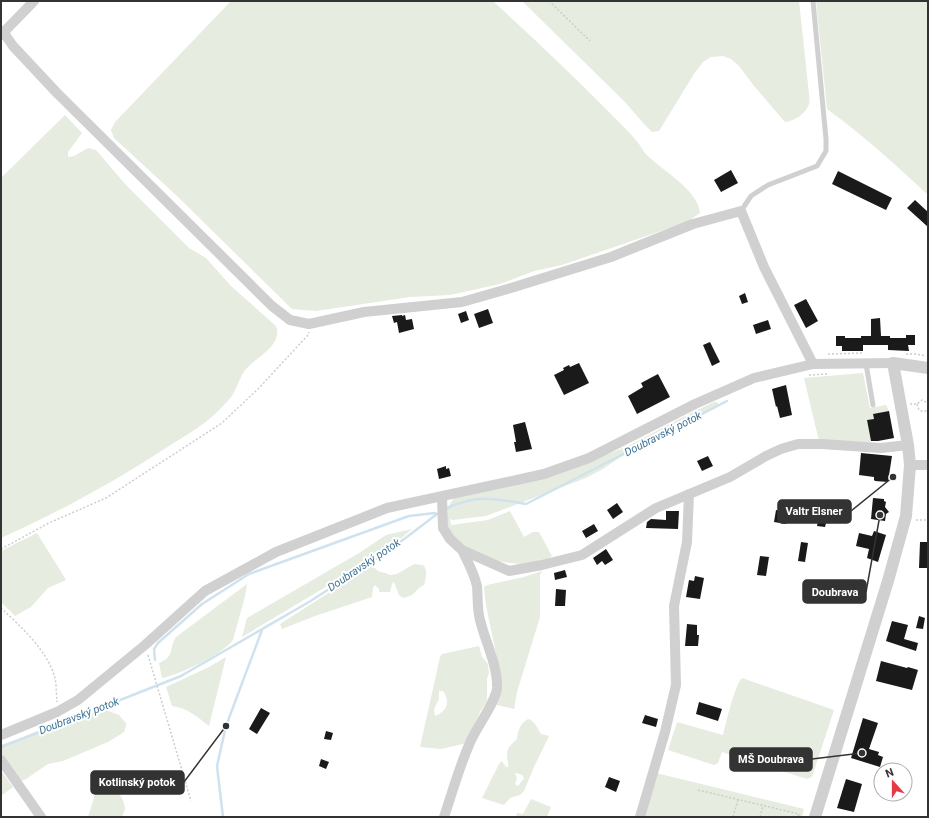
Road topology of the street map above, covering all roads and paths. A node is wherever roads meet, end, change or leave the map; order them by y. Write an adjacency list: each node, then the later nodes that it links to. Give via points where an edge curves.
1 (34, 1): 4 (street)
2 (549, 1): 5 (path)
3 (813, 1): 6 (lane, via 826,151 817,166 768,184 751,196)
4 (2, 34): 7 (street, via 51,88 272,306 290,320)
5 (590, 40)
6 (741, 211): 7 (street, via 693,224 612,256 462,302 364,312); 9 (street, via 764,267)
7 (309, 324): 24 (path, via 308,335 222,423 106,498)
8 (893, 363): 10 (street); 11 (street); 17 (street)
9 (813, 364): 10 (street); 21 (street, via 754,378 695,404 589,458 544,474)
10 (866, 364): 15 (lane)
11 (928, 368)
12 (831, 374): 13 (path)
13 (802, 375)
14 (928, 403): 16 (path, via 922,400 917,404 919,410 925,411)
15 (873, 406)
16 (928, 408)
17 (908, 445): 18 (street); 20 (street, via 881,448 798,444 781,449 730,477)
18 (910, 465): 19 (street); 22 (street)
19 (928, 465)
20 (689, 494): 25 (street, via 656,508 582,555 542,565 509,571); 37 (street, via 687,542 674,606 676,685)
21 (442, 496): 25 (street, via 443,528); 27 (street, via 387,508 276,552 205,591)
22 (905, 520): 23 (path); 41 (street)
23 (928, 520)
24 (1, 548)
25 (462, 550): 36 (street, via 473,571 480,621 493,662 497,688 494,699 469,745)
26 (1, 608): 28 (path, via 28,634 48,661 55,676)
27 (145, 645): 28 (street, via 78,700); 33 (path)
28 (57, 712): 29 (street)
29 (1, 735)
30 (1, 760): 35 (street)
31 (698, 790): 32 (path)
32 (738, 800): 34 (path); 38 (path)
33 (191, 801)
34 (763, 806): 39 (path); 40 (path, via 799,814)
35 (41, 817)
36 (444, 817)
37 (640, 817)
38 (733, 817)
39 (760, 817)
40 (798, 817)
41 (815, 817)

